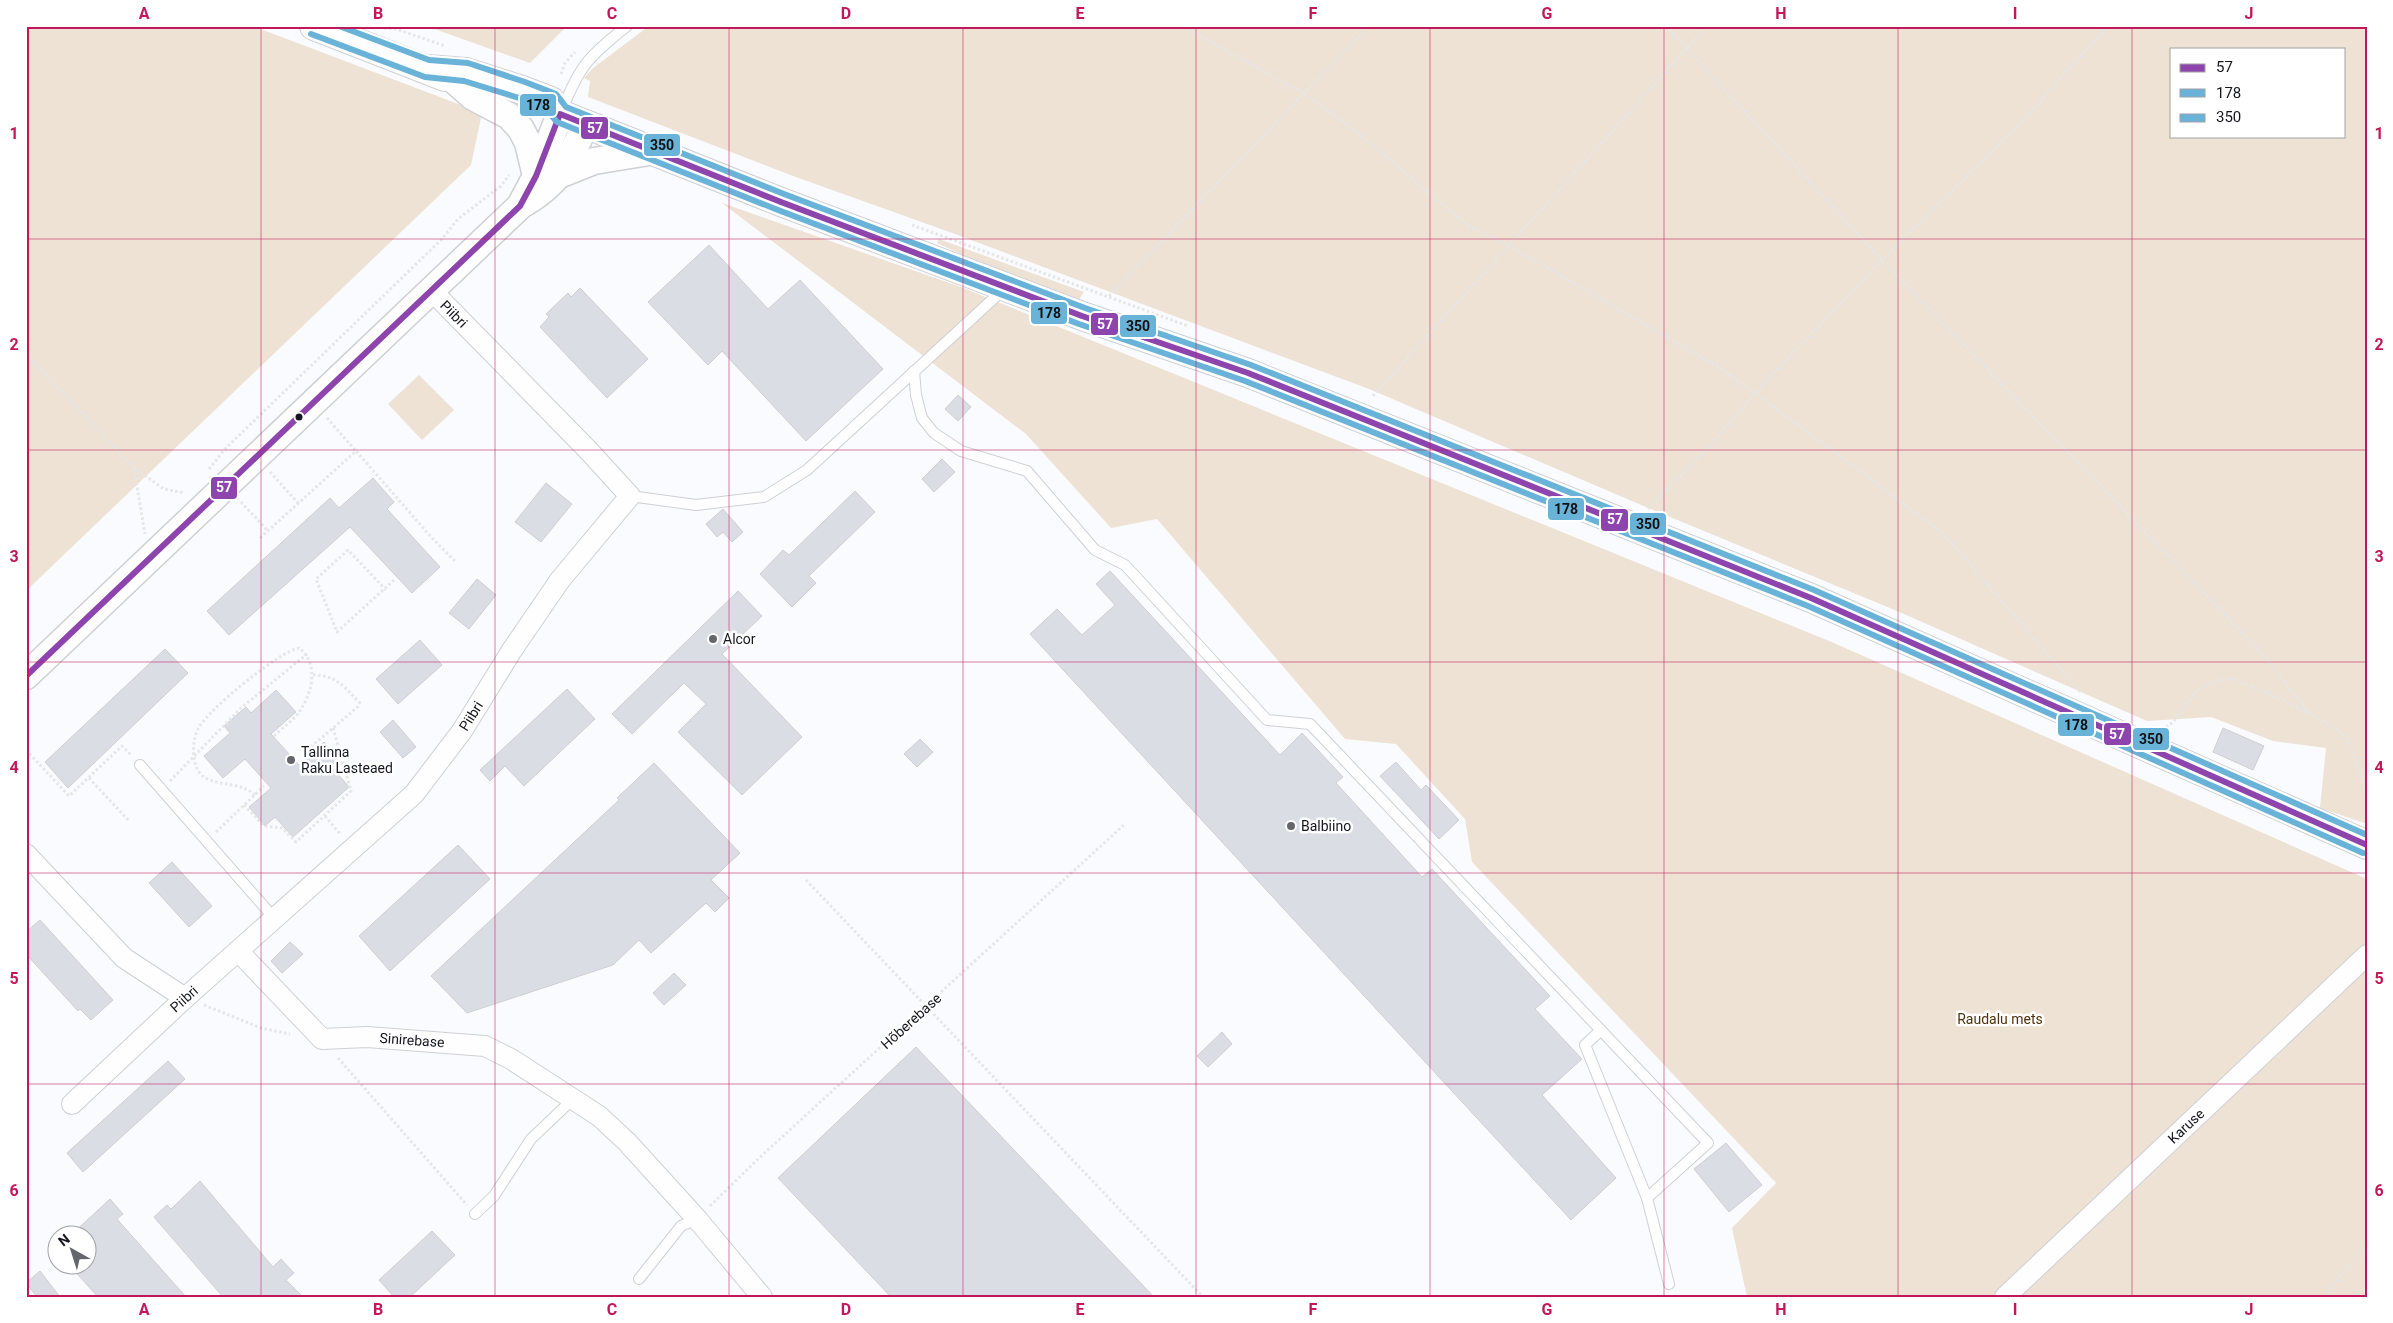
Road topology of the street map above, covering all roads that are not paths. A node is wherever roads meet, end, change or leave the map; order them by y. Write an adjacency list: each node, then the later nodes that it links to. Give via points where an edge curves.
1 (314, 26): 3 (main road)
2 (627, 26): 5 (lane, via 583,65)
3 (427, 69): 4 (main road); 5 (main road, via 466,72 522,90 551,101)
4 (456, 82): 5 (main road, via 545,117); 8 (street, via 473,97 509,116 521,129)
5 (560, 114): 6 (main road); 8 (street)
6 (586, 124): 7 (main road); 8 (street, via 570,159)
7 (655, 151): 8 (street); 9 (main road)
8 (536, 173): 10 (street, via 546,190 520,206)
9 (1006, 287): 11 (lane); 15 (main road, via 1248,373 1811,598)
10 (431, 290): 12 (street, Piibri); 13 (street)
11 (914, 371): 12 (lane, via 807,470 764,497 696,505); 21 (lane, via 922,418 934,433 961,451 1027,471 1095,550 1125,564 1268,720 1310,724)
12 (630, 496): 17 (street, Piibri, via 560,580 462,731 414,794)
13 (26, 676)
14 (140, 765): 17 (lane)
15 (2367, 846)
16 (26, 854): 20 (street, via 124,958)
17 (275, 919): 18 (street, Piibri)
18 (238, 951): 20 (street, Piibri); 22 (street, Sinirebase, via 322,1040 367,1037 485,1046)
19 (2367, 955): 30 (street, Karuse)
20 (185, 998): 23 (street, Piibri)
21 (1601, 1030): 24 (lane, via 1585,1045); 24 (lane, via 1708,1143)
22 (573, 1099): 25 (lane, via 531,1139 494,1196); 26 (street, Sinirebase, via 599,1116 627,1142)
23 (72, 1104)
24 (1647, 1198): 28 (lane)
25 (475, 1214)
26 (697, 1219): 27 (lane, via 681,1226); 29 (street, Sinirebase)
27 (639, 1279)
28 (1669, 1284)
29 (762, 1297)
30 (2005, 1297)

